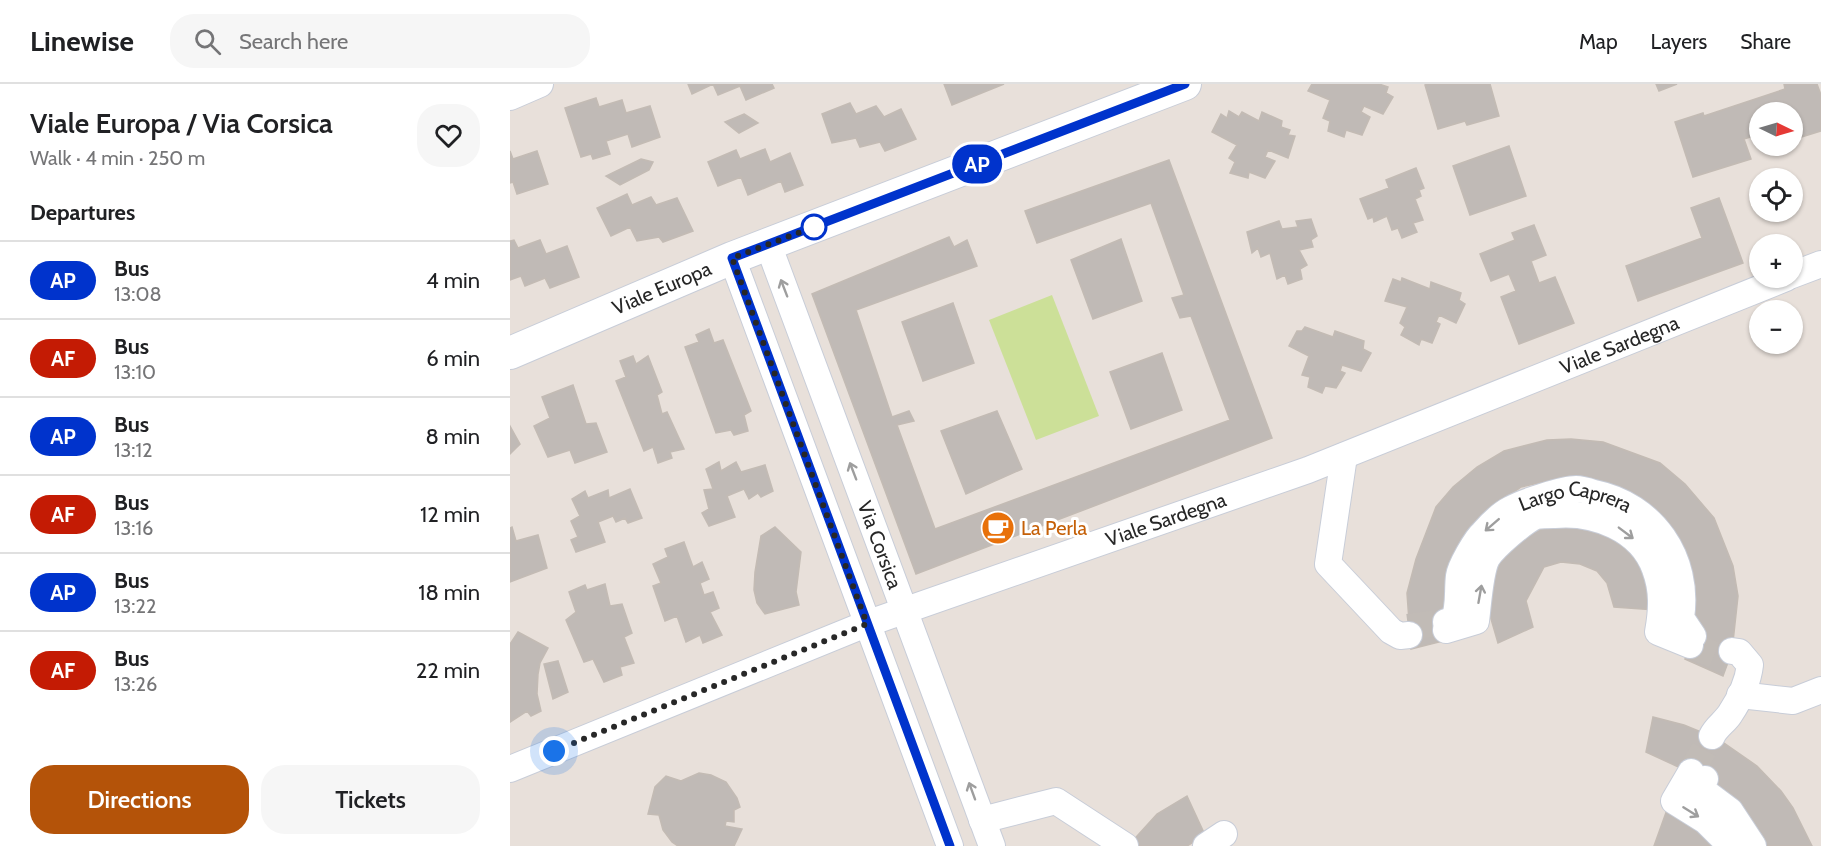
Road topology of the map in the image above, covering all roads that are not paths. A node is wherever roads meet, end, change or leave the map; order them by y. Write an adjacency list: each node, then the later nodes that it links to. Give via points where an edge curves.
1 (540, 84): 3 (street)
2 (1185, 84): 4 (street, Viale Europa)
3 (510, 97)
4 (768, 244): 5 (street, Viale Europa); 11 (street, Via Corsica, one-way to 4)
5 (732, 258): 9 (street, Viale Europa); 12 (street, Via Corsica)
6 (1821, 264): 7 (street)
7 (1803, 271)
8 (1761, 288): 10 (street, Viale Sardegna)
9 (510, 353)
10 (1344, 456): 11 (street, Viale Sardegna); 14 (street, via 1328,564)
11 (905, 611): 12 (street, Viale Sardegna); 21 (street, Via Corsica, one-way to 11)
12 (867, 624): 20 (street, Viale Sardegna); 22 (street, Via Corsica)
13 (1446, 626): 15 (street, Largo Caprera, via 1456,615 1459,573 1481,534 1509,509 1575,489 1618,500 1636,509 1656,527 1678,563 1681,618)
14 (1403, 631)
15 (1692, 640)
16 (1737, 659): 18 (street, via 1749,679)
17 (1821, 690): 18 (street, via 1793,701)
18 (1735, 705): 19 (street)
19 (1719, 740)
20 (510, 770)
21 (982, 820): 23 (street, Via Corsica); 24 (street, via 1056,801)
22 (950, 846)
23 (992, 846)
24 (1125, 846)
25 (1731, 846): 26 (street, one-way to 25, via 1730,811 1698,788 1698,776 1674,801 1706,821)
26 (1753, 846)

